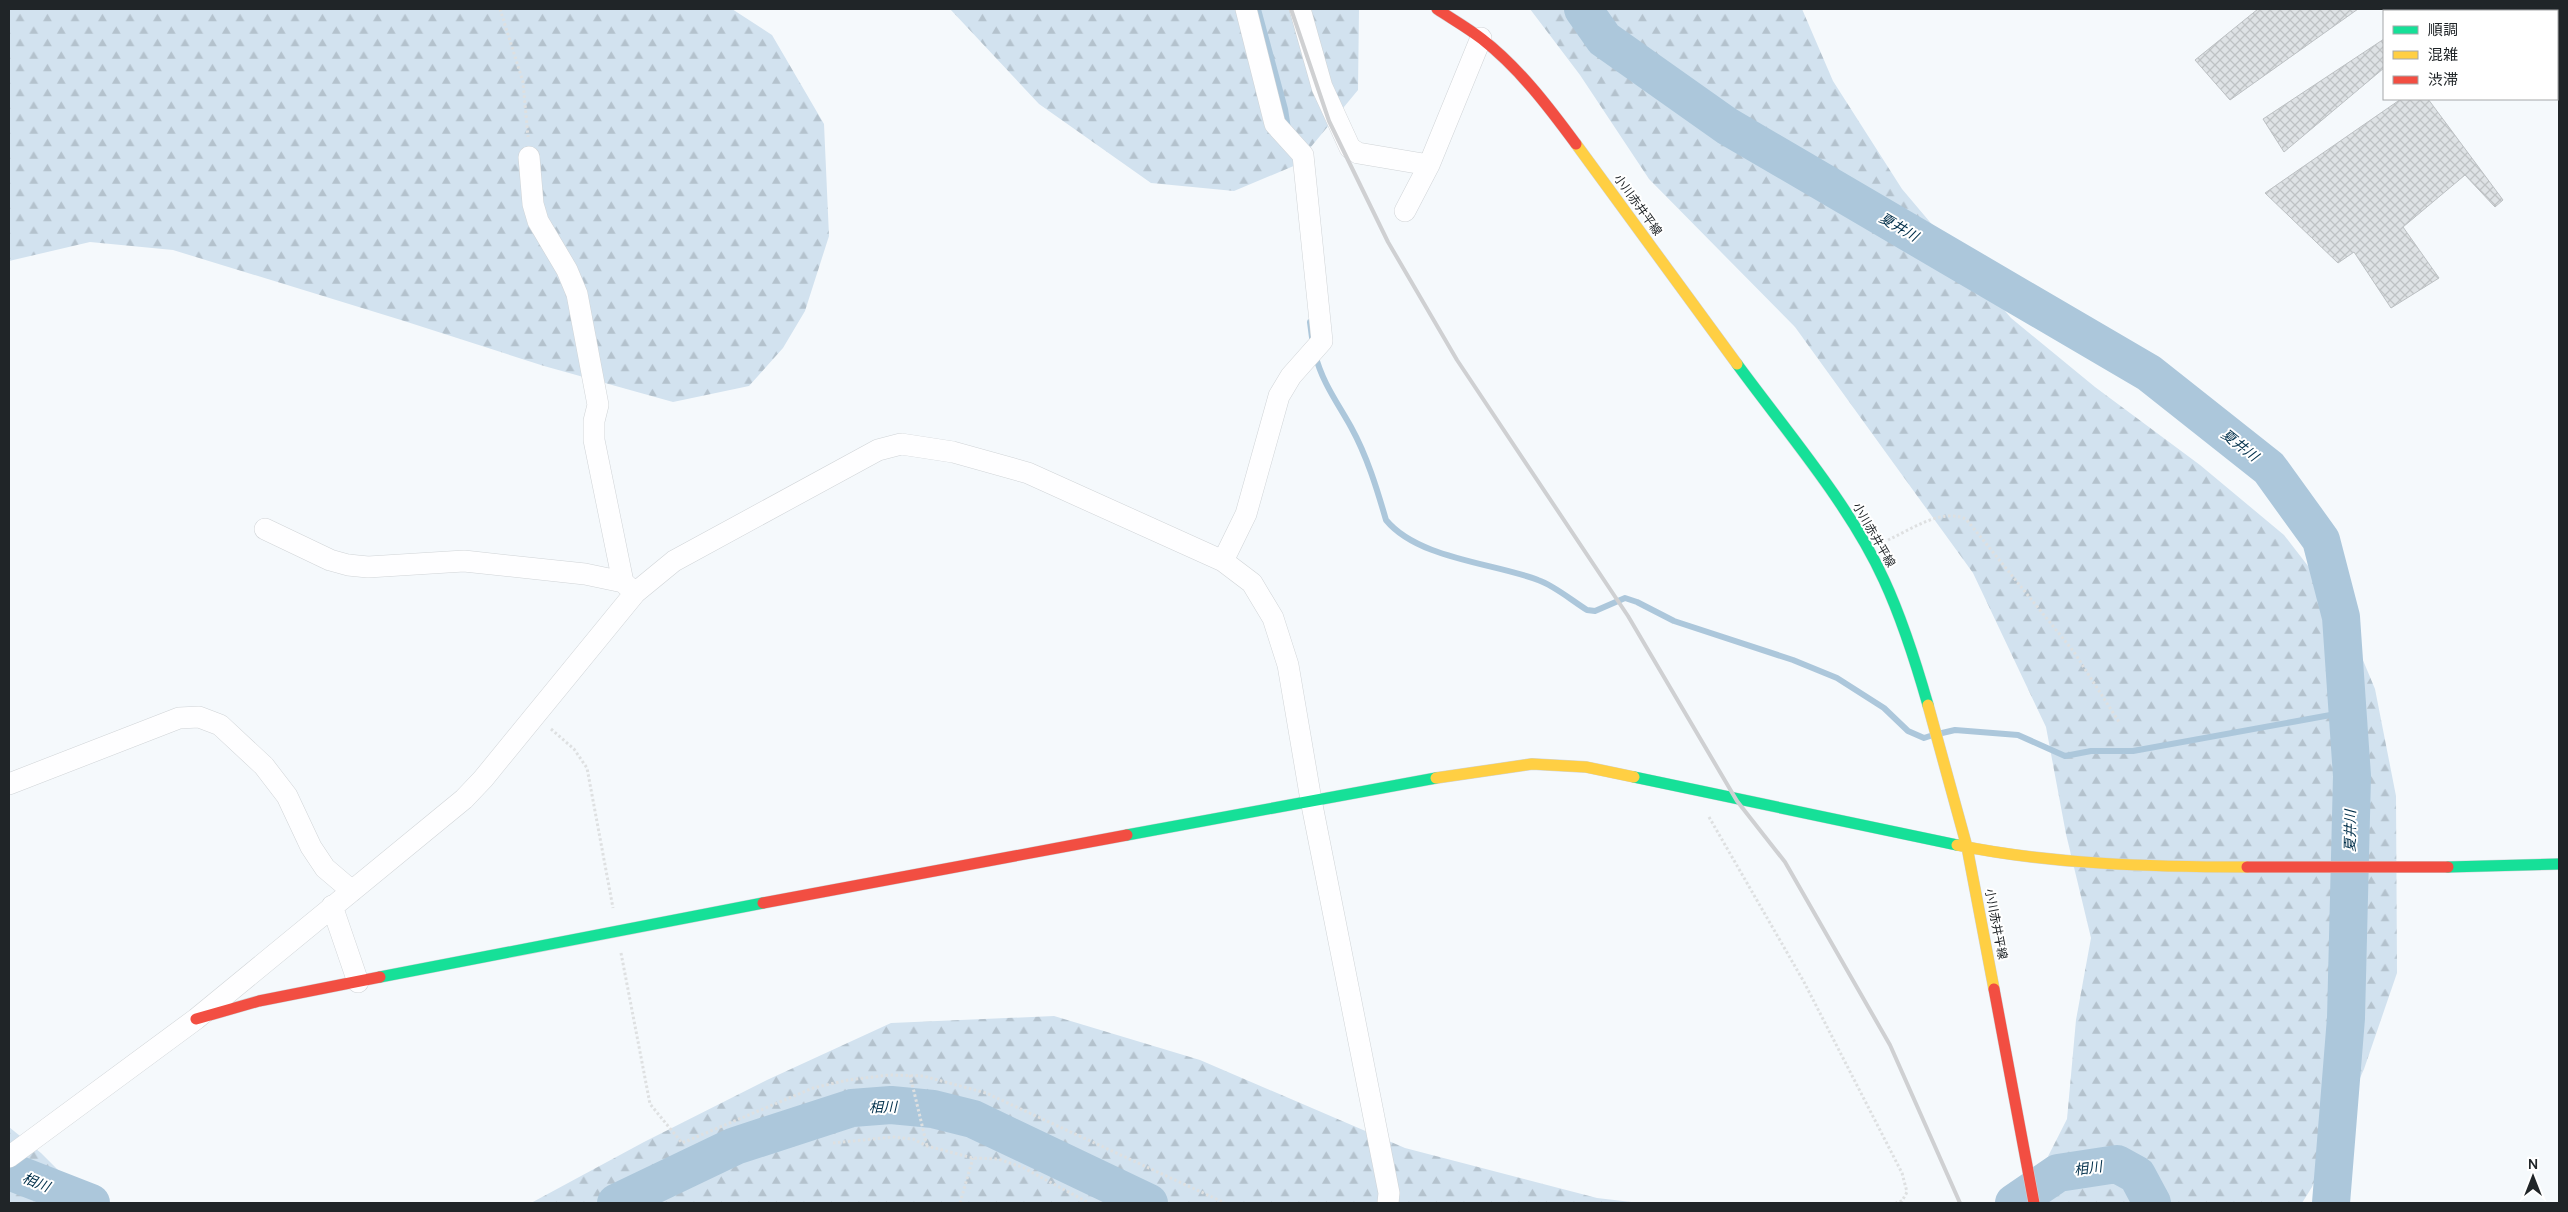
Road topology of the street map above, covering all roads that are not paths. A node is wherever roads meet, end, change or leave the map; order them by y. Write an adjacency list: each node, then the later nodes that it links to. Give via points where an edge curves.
1 (1246, 9): 9 (street, via 1275,124 1303,155 1322,341 1291,376 1279,396 1246,514)
2 (1300, 9): 6 (street, via 1322,87 1350,148 1358,153)
3 (1437, 9): 4 (street, 小川赤井平線)
4 (1481, 38): 6 (street); 13 (street, 小川赤井平線, via 1509,62 1547,104 1848,515 1884,579 1911,646)
5 (529, 157): 10 (street, via 533,204 538,221 577,294 598,405 594,440)
6 (1430, 165): 7 (street)
7 (1405, 211)
8 (265, 530): 10 (street, via 348,565 368,567 464,561 585,574)
9 (1223, 561): 10 (street, via 1028,473 953,452 901,444 878,450 704,542); 12 (street, via 1252,583 1273,618 1288,665)
10 (629, 588): 15 (street, via 483,779 464,799)
11 (9, 784): 15 (street, via 179,718 199,716 220,726 264,766 287,796 311,847 325,868)
12 (1311, 800): 13 (street, via 1472,770 1532,764 1586,767); 17 (street, via 627,928); 20 (street, via 1389,1193)
13 (1967, 847): 14 (street, via 2001,854 2104,862 2236,867); 21 (street, 小川赤井平線)
14 (2559, 864)
15 (352, 890): 16 (street)
16 (332, 906): 17 (street); 18 (street)
17 (358, 982): 18 (street, via 259,1001)
18 (196, 1019): 19 (street)
19 (11, 1153)
20 (1388, 1203)
21 (2034, 1203)

